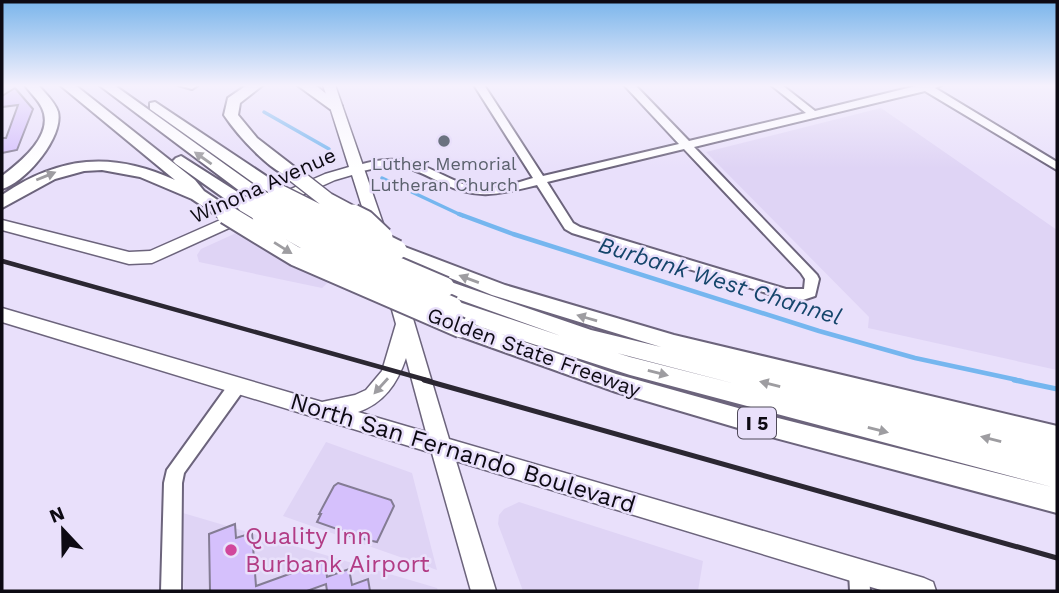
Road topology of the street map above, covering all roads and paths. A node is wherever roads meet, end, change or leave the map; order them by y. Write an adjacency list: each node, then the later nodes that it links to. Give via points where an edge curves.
1 (51, 113): 18 (highway, via 51,127 38,150)
2 (100, 113): 19 (highway, Golden State Freeway / I 5)
3 (119, 113): 20 (highway, via 202,178)
4 (143, 113): 20 (highway, one-way to 4)
5 (159, 113): 20 (highway)
6 (231, 113): 23 (highway, bridge, via 260,149 327,200 365,220)
7 (337, 113): 16 (main road)
8 (496, 113): 17 (street)
9 (655, 113): 14 (street)
10 (811, 113): 13 (street)
11 (823, 113): 13 (street, Winona Avenue)
12 (971, 113): 15 (street)
13 (814, 115): 14 (street, Winona Avenue)
14 (686, 145): 17 (street, Winona Avenue); 17 (street, via 806,270 812,279 810,292 786,294 576,230)
15 (1057, 167)
16 (357, 169): 17 (street, Winona Avenue, via 405,163 478,193); 22 (main road, Winona Avenue, via 330,177 166,253 138,259); 26 (main road)
17 (539, 180)
18 (2, 184)
19 (198, 195): 21 (highway, one-way to 19, via 49,174 97,164 141,172); 33 (highway, Golden State Freeway / I 5, one-way to 33, bridge, via 295,256 461,328 616,383)
20 (259, 197): 23 (highway, bridge); 24 (highway, bridge, via 318,247)
21 (2, 203)
22 (2, 225)
23 (397, 250): 24 (highway)
24 (445, 287): 29 (highway, one-way to 24, via 674,343 554,308); 31 (highway, one-way to 24, via 590,338); 32 (highway, one-way to 32, via 493,323 630,366)
25 (2, 315): 27 (main road, North San Fernando Boulevard)
26 (405, 324): 28 (main road, one-way to 28, via 396,366 382,389 354,405); 30 (main road)
27 (237, 386): 28 (main road, North San Fernando Boulevard); 35 (street, via 176,470)
28 (317, 411): 30 (main road, North San Fernando Boulevard)
29 (1057, 436)
30 (443, 446): 34 (main road, North San Fernando Boulevard); 36 (main road)
31 (1057, 456)
32 (1057, 477)
33 (1057, 501)
34 (859, 582): 37 (main road, North San Fernando Boulevard)
35 (171, 591)
36 (483, 591)
37 (924, 591)

